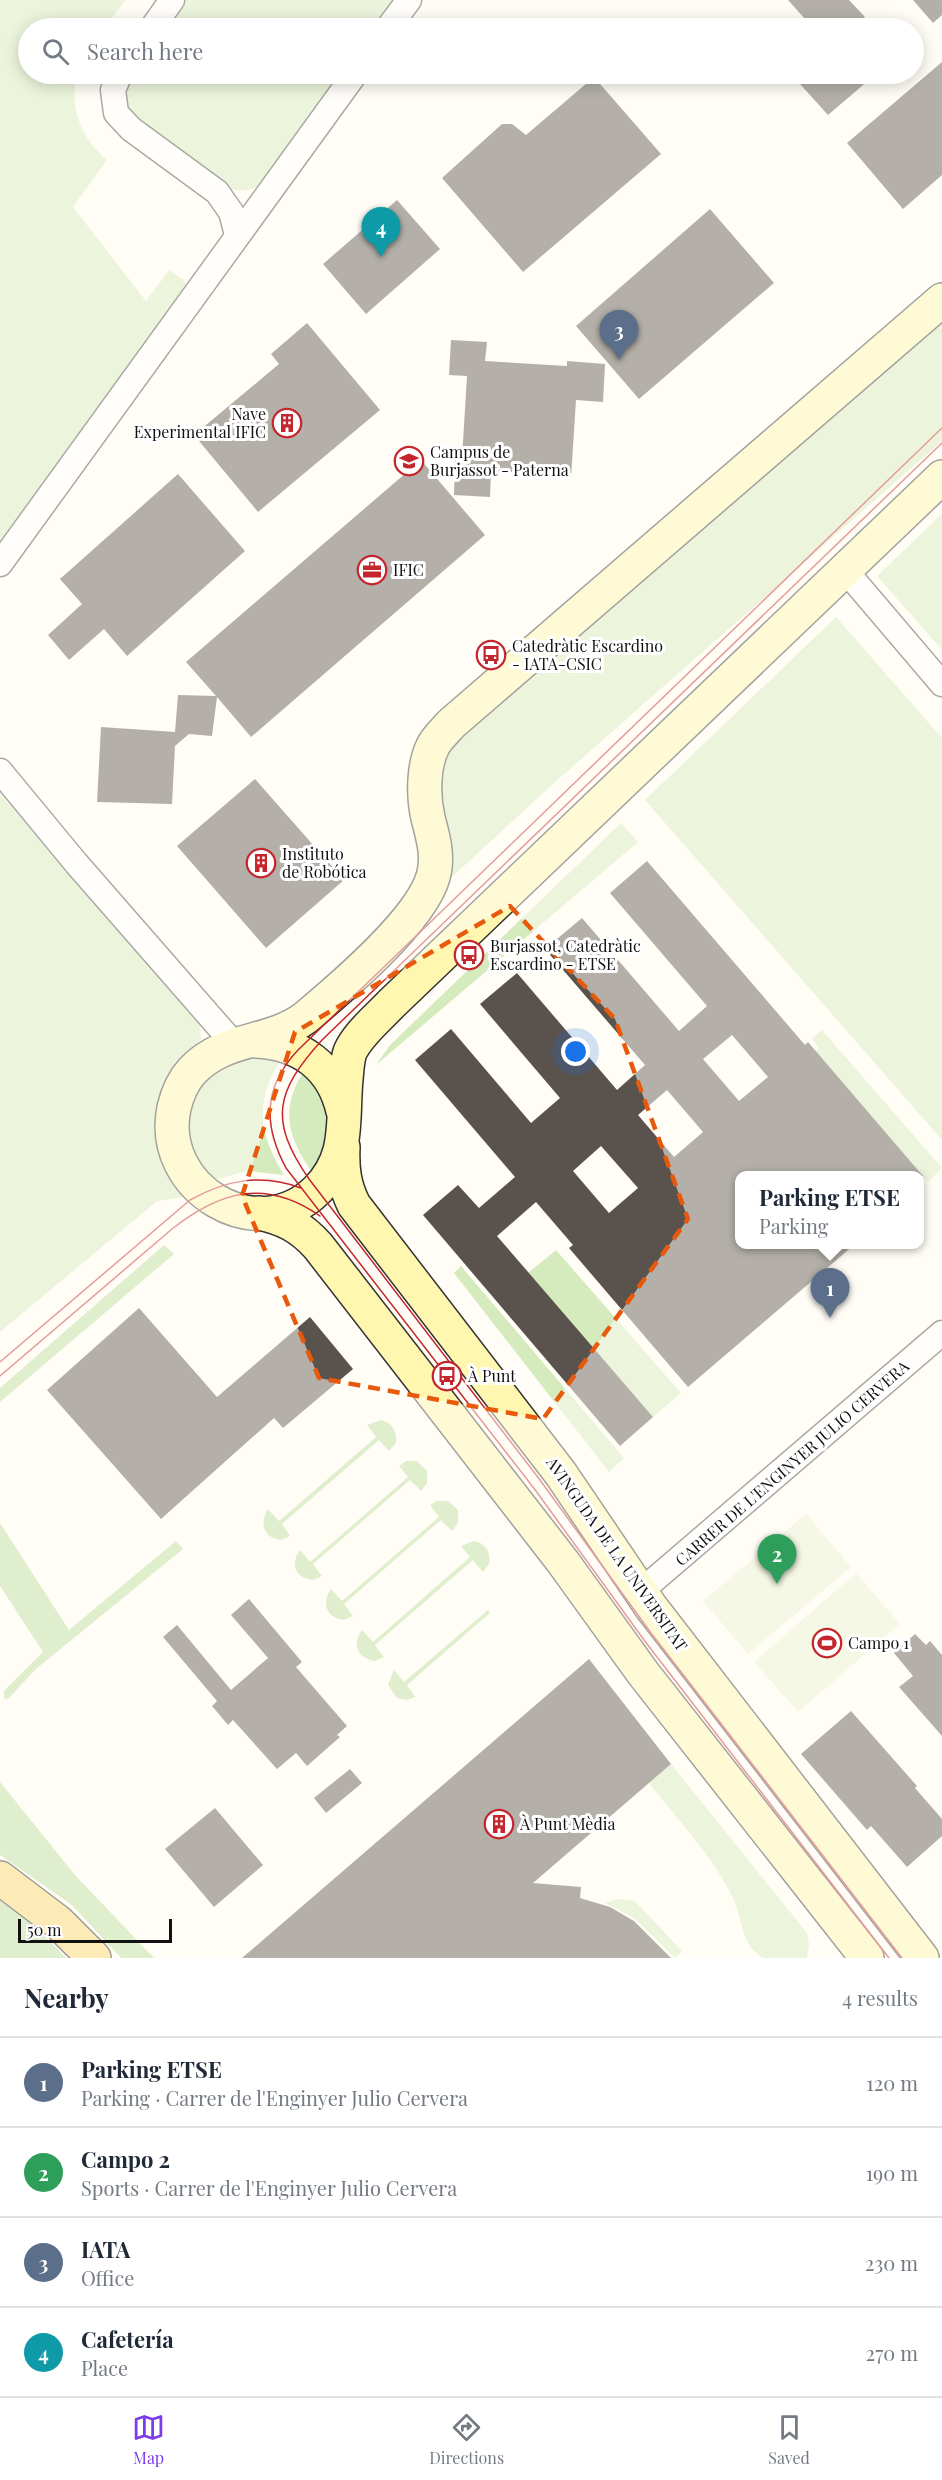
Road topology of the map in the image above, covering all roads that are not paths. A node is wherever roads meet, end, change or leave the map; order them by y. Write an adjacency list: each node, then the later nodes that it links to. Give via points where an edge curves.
1 (172, 0): 3 (street)
2 (409, 0): 4 (street)
3 (159, 18)
4 (396, 18)
5 (116, 84): 7 (street, via 116,113 131,129)
6 (348, 84): 8 (street)
7 (217, 192): 8 (street, via 244,197); 9 (street, via 231,213)
8 (269, 192): 9 (street)
9 (237, 235): 12 (street)
10 (942, 300): 16 (street, via 451,724 434,746 426,770 427,814 436,856 433,876 421,903 399,930 291,1029)
11 (942, 477): 13 (street)
12 (0, 564)
13 (844, 570): 14 (street); 17 (street, via 357,1041 347,1066)
14 (942, 684)
15 (0, 771): 16 (street, via 76,863)
16 (242, 1042): 17 (street, via 274,1042 311,1058 339,1094); 18 (street, via 209,1055 190,1073 177,1096 171,1122 174,1149 185,1173 202,1193 235,1210)
17 (344, 1127): 18 (street, via 338,1161 317,1190 281,1211); 20 (street, AVINGUDA DE LA UNIVERSITAT, via 343,1174 354,1205 561,1474)
18 (259, 1213): 23 (street, via 291,1223 318,1246 643,1673)
19 (942, 1333): 20 (street, CARRER DE L'ENGINYER JULIO CERVERA)
20 (640, 1592): 24 (street, AVINGUDA DE LA UNIVERSITAT)
21 (0, 1878): 22 (main road, via 58,1922)
22 (94, 1958)
23 (867, 1958)
24 (922, 1958)

